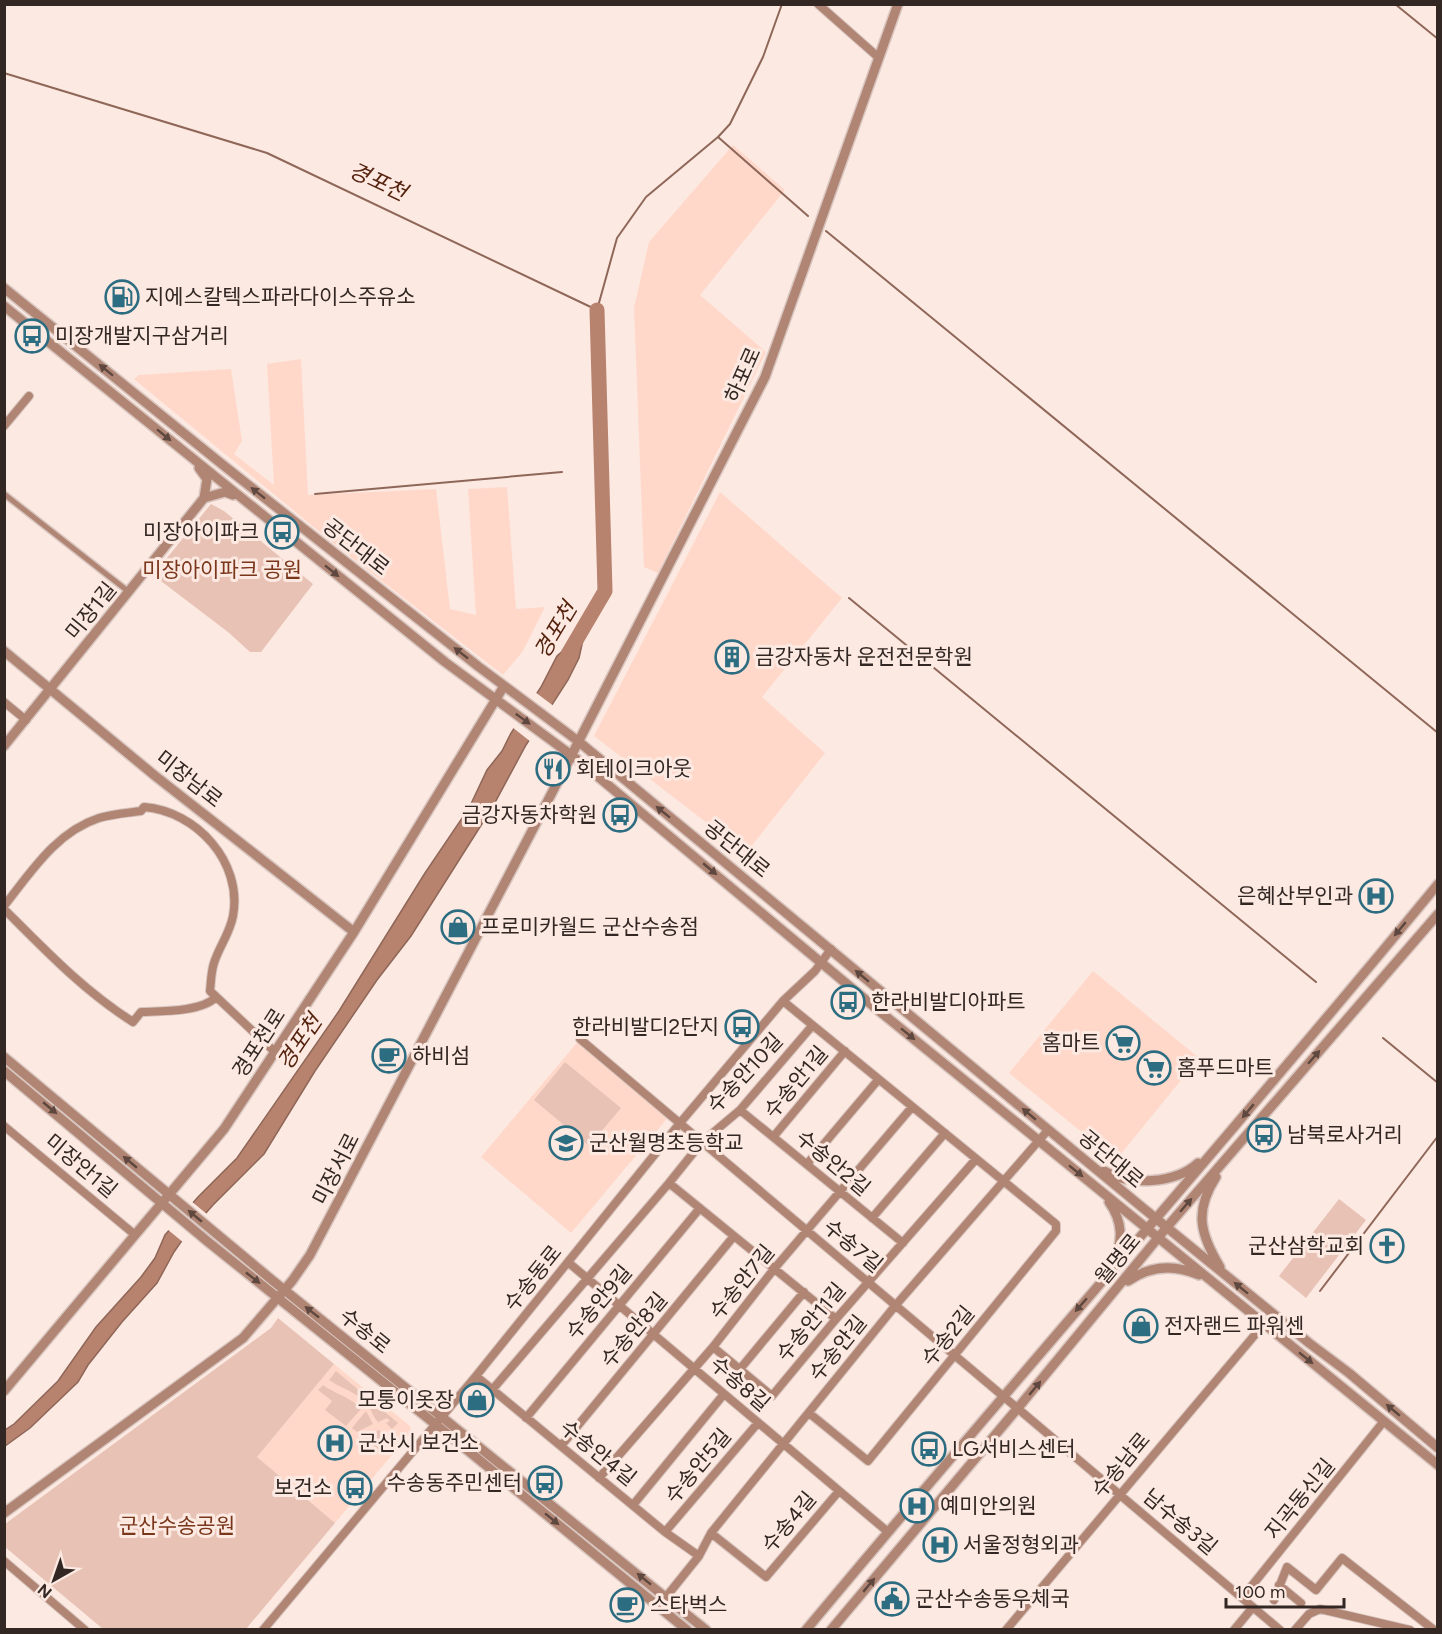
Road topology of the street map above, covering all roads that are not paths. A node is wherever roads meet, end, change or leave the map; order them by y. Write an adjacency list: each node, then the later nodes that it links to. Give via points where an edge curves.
1 (818, 4): 3 (street)
2 (898, 4): 3 (street, 하포로)
3 (878, 57): 19 (street, 하포로, via 765,377)
4 (4, 288): 14 (street, 공단대로, one-way to 4)
5 (4, 306): 8 (street, 공단대로, one-way to 8)
6 (29, 396): 7 (street)
7 (4, 426)
8 (189, 456): 10 (street, via 207,479); 11 (street, 공단대로)
9 (4, 494): 12 (street)
10 (204, 498): 11 (street, via 225,492); 12 (street, 미장1길)
11 (248, 504): 16 (street, 공단대로, one-way to 16)
12 (129, 592): 15 (street, 미장1길)
13 (4, 651): 15 (street, 미장남로)
14 (506, 687): 16 (street, 경포천로); 19 (street, 공단대로)
15 (52, 690): 18 (street, 미장1길); 25 (street, 미장남로)
16 (495, 699): 21 (street, 공단대로, one-way to 21); 25 (street, 경포천로)
17 (4, 702): 18 (street)
18 (26, 720): 20 (street, 미장1길)
19 (578, 741): 21 (street, 미장서로); 26 (street, 공단대로, one-way to 19)
20 (4, 746)
21 (571, 755): 27 (street, 공단대로, one-way to 27); 76 (street, 미장서로, via 321,1236)
22 (1437, 884): 46 (street, 월명로, one-way to 46)
23 (4, 908): 28 (street, via 58,963 133,1022 141,1012 193,1007 210,1003); 28 (street, via 39,861 65,835 88,822 141,811 144,807 176,815 218,851 233,882 234,915 212,973 210,991)
24 (1437, 914): 47 (street, 월명로, one-way to 24)
25 (354, 932): 32 (street, 경포천로)
26 (831, 949): 27 (street, 수송동로); 41 (street, 공단대로, one-way to 26)
27 (820, 963): 29 (street, 수송동로); 44 (street, 공단대로, one-way to 44)
28 (216, 997): 32 (street)
29 (783, 1001): 30 (street, 수송안1길); 39 (street, 수송동로)
30 (812, 1026): 33 (street, 수송안1길); 38 (street, 수송안10길)
31 (580, 1038): 39 (street, 수송7길)
32 (275, 1052): 55 (street, 경포천로)
33 (845, 1052): 36 (street, 수송안1길); 43 (street, 수송안1길)
34 (4, 1057): 55 (street, 수송로, one-way to 34)
35 (4, 1071): 56 (street, 수송로, one-way to 56)
36 (878, 1080): 37 (street, 수송안1길); 50 (street)
37 (912, 1107): 42 (street, 수송안1길); 54 (street, 수송안7길)
38 (740, 1110): 43 (street, 수송안2길); 45 (street, 수송안10길)
39 (680, 1124): 45 (street, 수송7길); 67 (street, 수송동로)
40 (4, 1126): 63 (street, 미장안1길)
41 (1048, 1130): 44 (street, 수송안길); 48 (street, 공단대로)
42 (945, 1133): 49 (street, 수송안1길); 58 (street)
43 (774, 1136): 50 (street, 수송안2길)
44 (1039, 1141): 51 (street, 수송안길); 53 (street, 공단대로, one-way to 53)
45 (702, 1142): 52 (street, 수송안10길); 62 (street, 수송7길)
46 (1222, 1142): 48 (street, via 1194,1167 1150,1181 1135,1182 1111,1175); 59 (street, 월명로)
47 (1233, 1151): 60 (street, 월명로, one-way to 47); 69 (street, via 1213,1182 1202,1219 1206,1244)
48 (1081, 1157): 59 (street, 공단대로)
49 (976, 1159): 51 (street, 수송안1길); 66 (street, 수송안11길)
50 (807, 1164): 54 (street, 수송안2길)
51 (1005, 1181): 78 (street, 수송안길); 83 (street, 수송2길, via 1056,1224 1056,1231)
52 (669, 1183): 57 (street); 71 (street, 수송안10길)
53 (1091, 1183): 61 (street, 공단대로); 70 (street, via 1117,1213 1120,1225 1118,1253)
54 (840, 1192): 58 (street, 수송안2길); 62 (street, 수송안7길)
55 (172, 1197): 56 (street, 경포천로); 76 (street, 수송로, one-way to 55)
56 (164, 1205): 63 (street, 경포천로); 76 (street, 수송로, one-way to 76)
57 (700, 1208): 64 (street); 77 (street, 수송안9길)
58 (872, 1218): 66 (street, 수송안2길)
59 (1155, 1218): 60 (street, 공단대로); 61 (street, 월명로)
60 (1167, 1227): 65 (street, 월명로); 69 (street, 공단대로)
61 (1147, 1228): 65 (street, 공단대로); 70 (street, 월명로)
62 (807, 1231): 68 (street, 수송안7길); 72 (street, 수송7길)
63 (135, 1234): 88 (street, 경포천로)
64 (734, 1236): 68 (street); 81 (street, 수송안8길)
65 (1158, 1238): 73 (street, 공단대로); 74 (street, 월명로)
66 (903, 1243): 72 (street, 수송안11길)
67 (569, 1263): 71 (street, 수송8길); 86 (street, 수송동로)
68 (774, 1269): 75 (street); 82 (street, 수송안7길)
69 (1224, 1274): 99 (street, 공단대로, one-way to 69)
70 (1104, 1278): 90 (street, 월명로, one-way to 90)
71 (587, 1279): 77 (street, 수송8길); 87 (street, 수송안10길)
72 (867, 1282): 78 (street, 수송7길); 79 (street, 수송안11길)
73 (1214, 1283): 74 (street, via 1170,1266 1140,1273); 80 (street, 공단대로)
74 (1119, 1287): 91 (street, 월명로, one-way to 74)
75 (804, 1292): 79 (street); 85 (street)
76 (281, 1294): 94 (street, 수송로); 105 (street, 미장서로, via 243,1338)
77 (619, 1306): 81 (street, 수송8길); 93 (street, 수송안9길)
78 (895, 1306): 83 (street, 수송7길); 92 (street, 수송안길)
79 (836, 1318): 85 (street, 수송안11길, via 772,1396)
80 (1264, 1324): 95 (street, 공단대로, one-way to 95); 103 (street, 수송남로)
81 (653, 1335): 84 (street, 수송8길); 98 (street, 수송안8길)
82 (713, 1347): 84 (street, 수송안7길); 85 (street, 수송안11길)
83 (955, 1357): 90 (street, 수송7길); 92 (street, 수송2길, via 868,1461)
84 (693, 1368): 89 (street, 수송8길); 101 (street, 수송안7길)
85 (740, 1369)
86 (476, 1376): 87 (street, 수송안4길); 94 (street, 수송동로)
87 (492, 1390): 93 (street, 수송안4길)
88 (4, 1391)
89 (724, 1394): 96 (street, 수송8길); 104 (street)
90 (1002, 1396): 91 (street, 남수송3길); 107 (street, 월명로)
91 (1017, 1409): 103 (street, 남수송3길); 122 (street, 월명로, one-way to 91)
92 (809, 1413): 97 (street, 수송안길)
93 (526, 1418): 98 (street, 수송안4길)
94 (439, 1420): 112 (street, 수송로, one-way to 94); 118 (street, 수송동로); 119 (street, 수송로, one-way to 119)
95 (1384, 1422): 100 (street, 공단대로); 113 (street, 지곡동신길)
96 (757, 1424): 97 (street, 수송8길); 106 (street, 수송안5길)
97 (784, 1445): 102 (street, 수송8길); 108 (street, 수송안길)
98 (561, 1446): 101 (street, 수송안4길)
99 (1437, 1448)
100 (1437, 1465)
101 (599, 1478): 104 (street, 수송안4길)
102 (839, 1491): 107 (street, 수송8길); 108 (street, 수송4길, via 766,1577)
103 (1120, 1495): 113 (street, 남수송3길); 123 (street, 수송남로)
104 (633, 1505): 106 (street, 수송안4길)
105 (4, 1513)
106 (665, 1532): 109 (street, 수송안4길)
107 (888, 1532): 121 (street, 월명로)
108 (711, 1533): 109 (street, 수송안길)
109 (699, 1556): 112 (street, 수송안길)
110 (4, 1561): 117 (street)
111 (1279, 1585): 114 (street); 115 (street); 128 (street, via 1287,1567 1316,1590 1342,1558)
112 (666, 1597): 120 (street, 수송로)
113 (1242, 1598): 116 (street, 남수송3길)
114 (1274, 1600)
115 (1301, 1603)
116 (1253, 1607): 124 (street); 125 (street, 남수송3길)
117 (85, 1629)
118 (263, 1629)
119 (687, 1629)
120 (706, 1629)
121 (806, 1629)
122 (831, 1629)
123 (1006, 1629)
124 (1234, 1629)
125 (1280, 1629)
126 (1295, 1629): 127 (street, via 1320,1608)
127 (1410, 1629)
128 (1434, 1629)

